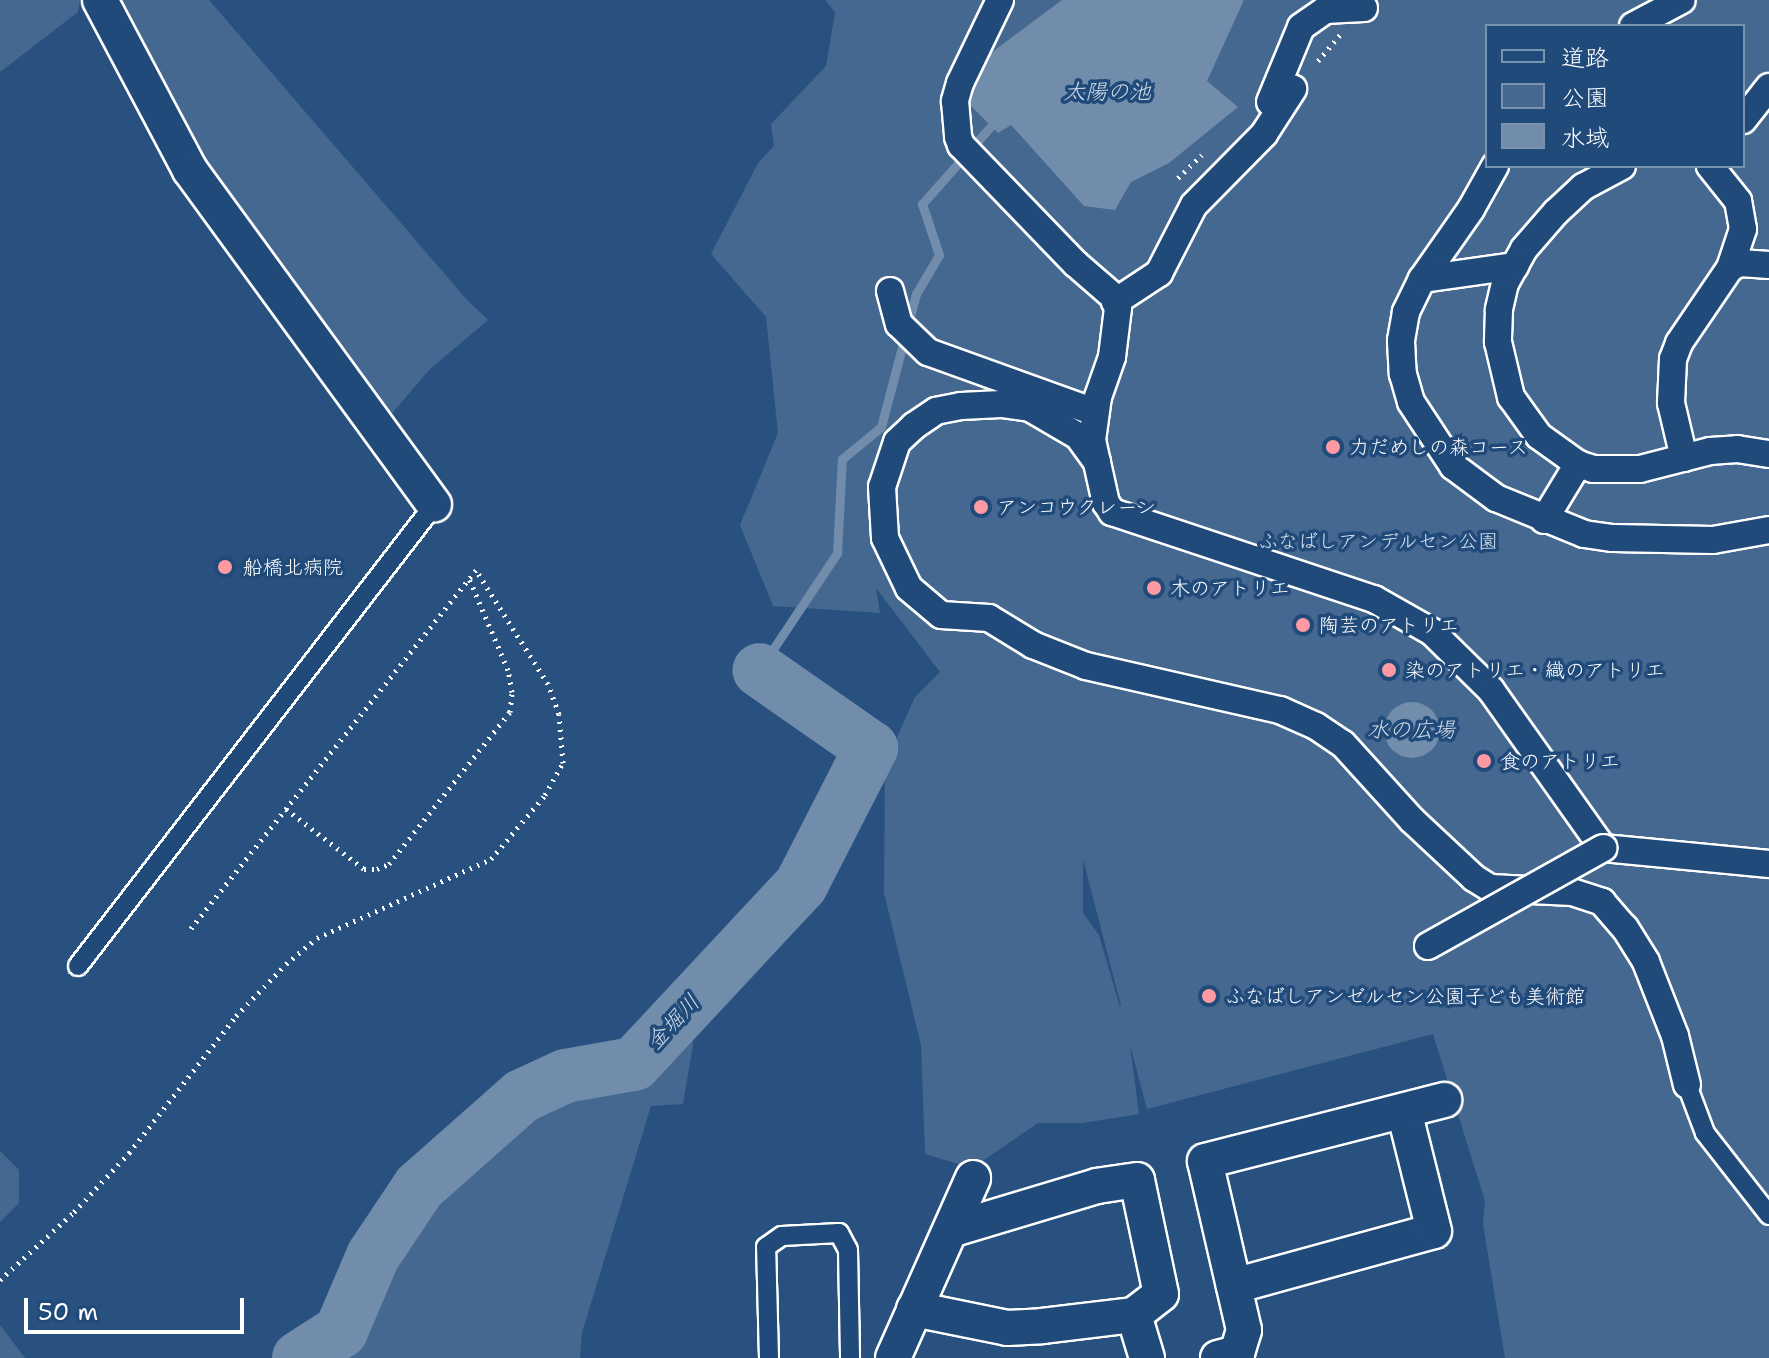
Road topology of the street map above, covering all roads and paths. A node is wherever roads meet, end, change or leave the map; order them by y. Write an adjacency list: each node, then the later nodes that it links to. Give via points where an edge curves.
1 (100, 0): 22 (street, via 190,170)
2 (1000, 0): 16 (street, via 955,101 961,145)
3 (1682, 0): 5 (street)
4 (1364, 8): 7 (street, via 1325,10 1301,27)
5 (1637, 24)
6 (1293, 89): 16 (street, via 1264,134 1194,205 1159,273)
7 (1270, 102)
8 (1494, 168): 14 (street)
9 (1618, 168): 12 (street, via 1583,187 1556,212)
10 (1712, 168): 13 (street, via 1738,201 1743,229)
11 (1769, 265): 13 (street, via 1740,263)
12 (1515, 266): 14 (street); 21 (street, via 1505,283 1498,342 1511,397 1539,436)
13 (1730, 268): 19 (street, via 1673,359 1671,403)
14 (1422, 279): 23 (street, via 1406,312 1401,341 1411,402 1453,466 1496,498)
15 (890, 291): 17 (street, via 899,324 928,352)
16 (1115, 302): 17 (street, via 1112,357)
17 (1095, 412): 20 (street, via 1092,440)
18 (1769, 454): 19 (street, via 1737,449)
19 (1684, 458): 21 (street, via 1612,472)
20 (1097, 462): 27 (street, via 1106,503 1123,518 1374,599 1432,632 1491,690); 32 (street, via 1078,436 1030,408 1001,404 936,411 897,442 882,487 885,538 909,588 941,615 989,618 1073,662 1280,710 1316,726 1343,744 1412,820 1490,888 1572,892 1602,902 1646,962 1675,1036)
21 (1578, 464): 23 (street)
22 (434, 505): 31 (lane)
23 (1544, 520): 24 (street, via 1613,538 1713,540)
24 (1769, 530)
25 (469, 578): 26 (path); 26 (path, via 508,670 510,712 389,864 364,869); 38 (path, via 476,570 548,684 559,714 563,763 545,795 491,859 317,938 286,964 183,1080 129,1153)
26 (286, 809): 29 (path)
27 (1603, 848): 28 (street); 30 (street, bridge)
28 (1769, 864)
29 (188, 932)
30 (1428, 946)
31 (78, 966)
32 (1687, 1085): 36 (lane, via 1705,1133)
33 (1444, 1100): 34 (street)
34 (1404, 1111): 39 (street, via 1434,1231); 39 (street, via 1205,1161)
35 (973, 1178): 37 (street)
36 (1769, 1215)
37 (950, 1230): 40 (street); 41 (street, via 1097,1186 1137,1180 1161,1294)
38 (0, 1280)
39 (1234, 1286): 46 (street, via 1243,1341 1237,1353)
40 (914, 1309): 41 (street, via 1007,1328); 44 (street)
41 (1134, 1315): 45 (street)
42 (769, 1358): 43 (lane, via 766,1247 782,1236 839,1233 848,1250)
43 (850, 1358)
44 (893, 1358)
45 (1147, 1358)
46 (1218, 1358)

